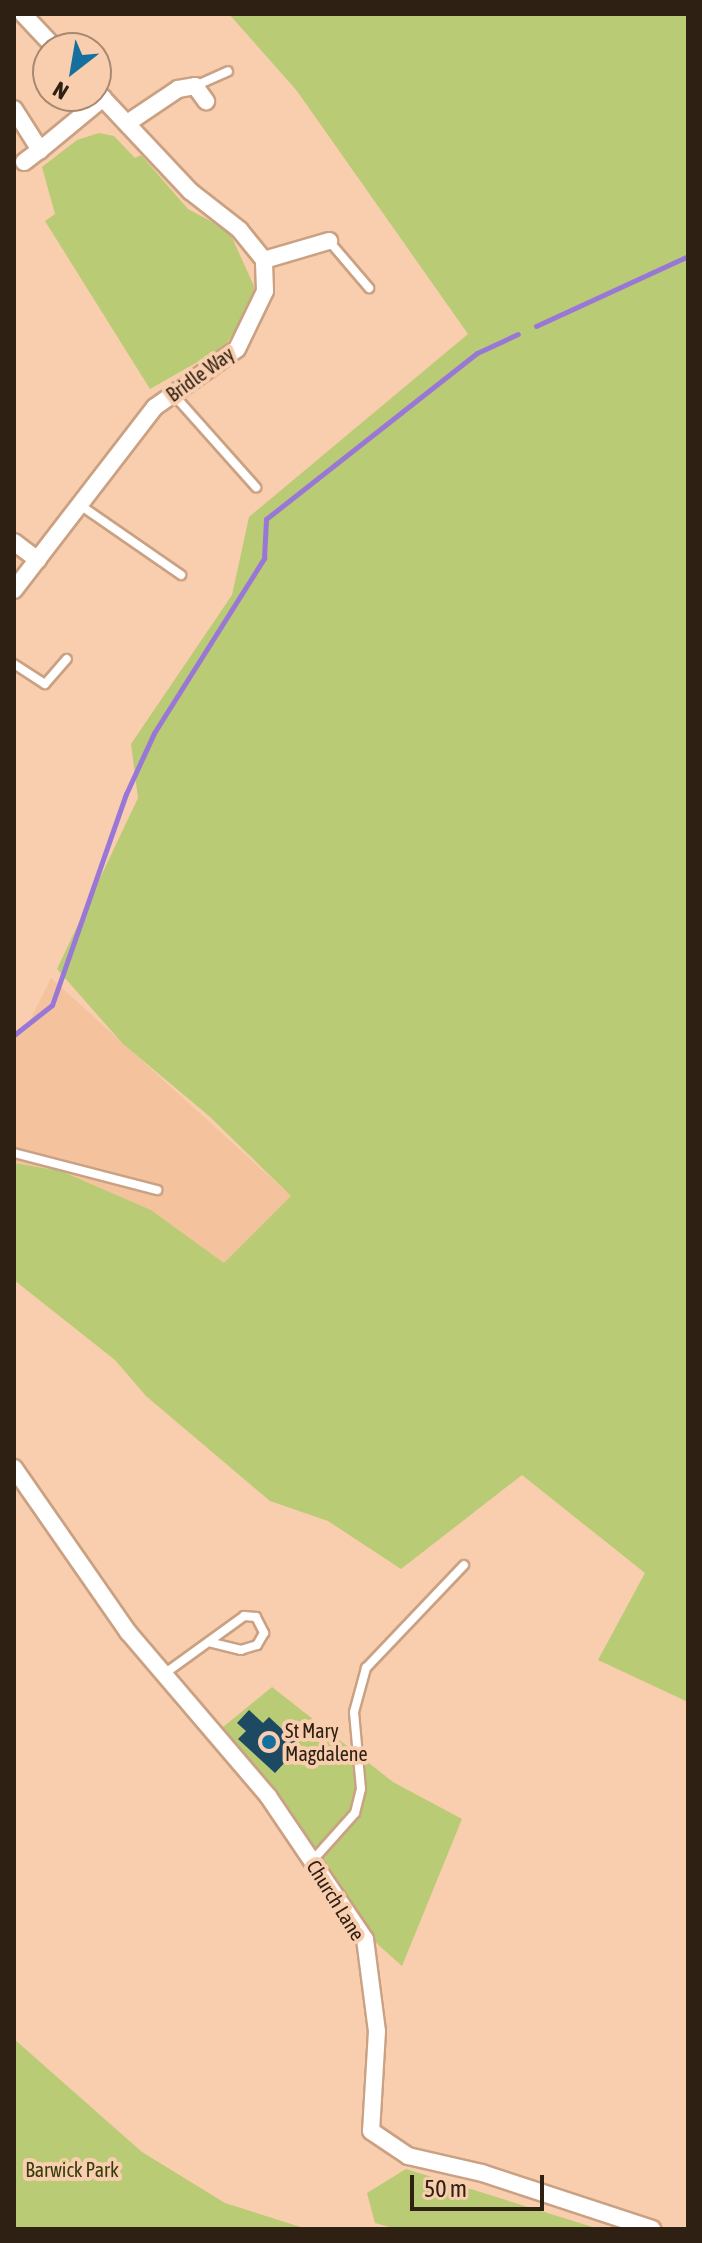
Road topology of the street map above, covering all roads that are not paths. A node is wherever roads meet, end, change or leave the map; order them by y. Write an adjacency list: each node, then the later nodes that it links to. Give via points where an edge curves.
1 (28, 16): 2 (street)
2 (42, 32)
3 (228, 71): 4 (lane)
4 (195, 86): 5 (street); 9 (street, via 178,89)
5 (206, 101)
6 (112, 106): 9 (street)
7 (14, 109): 10 (street)
8 (80, 112): 10 (street)
9 (129, 122): 13 (street)
10 (40, 150): 11 (street)
11 (24, 162)
12 (329, 241): 13 (street); 14 (lane)
13 (264, 260): 15 (street, Bridle Way, via 265,291 248,335)
14 (369, 288)
15 (172, 393): 16 (lane); 17 (street, Bridle Way, via 133,431)
16 (256, 487)
17 (79, 504): 19 (street, Bridle Way); 20 (lane)
18 (14, 542): 19 (street)
19 (38, 560): 21 (street, Bridle Way)
20 (181, 575)
21 (14, 590)
22 (67, 659): 23 (lane, via 45,684)
23 (14, 664)
24 (14, 1153): 25 (lane)
25 (157, 1190)
26 (14, 1468): 29 (street, Church Lane)
27 (464, 1565): 30 (lane, via 366,1668 354,1712 361,1789 355,1813)
28 (210, 1642): 28 (lane, via 249,1615 264,1633 257,1645 241,1650); 29 (lane)
29 (164, 1674): 30 (street, Church Lane, via 268,1796)
30 (312, 1861): 31 (street, Church Lane, via 365,1939 377,2031 371,2131 408,2156)
31 (652, 2229)

